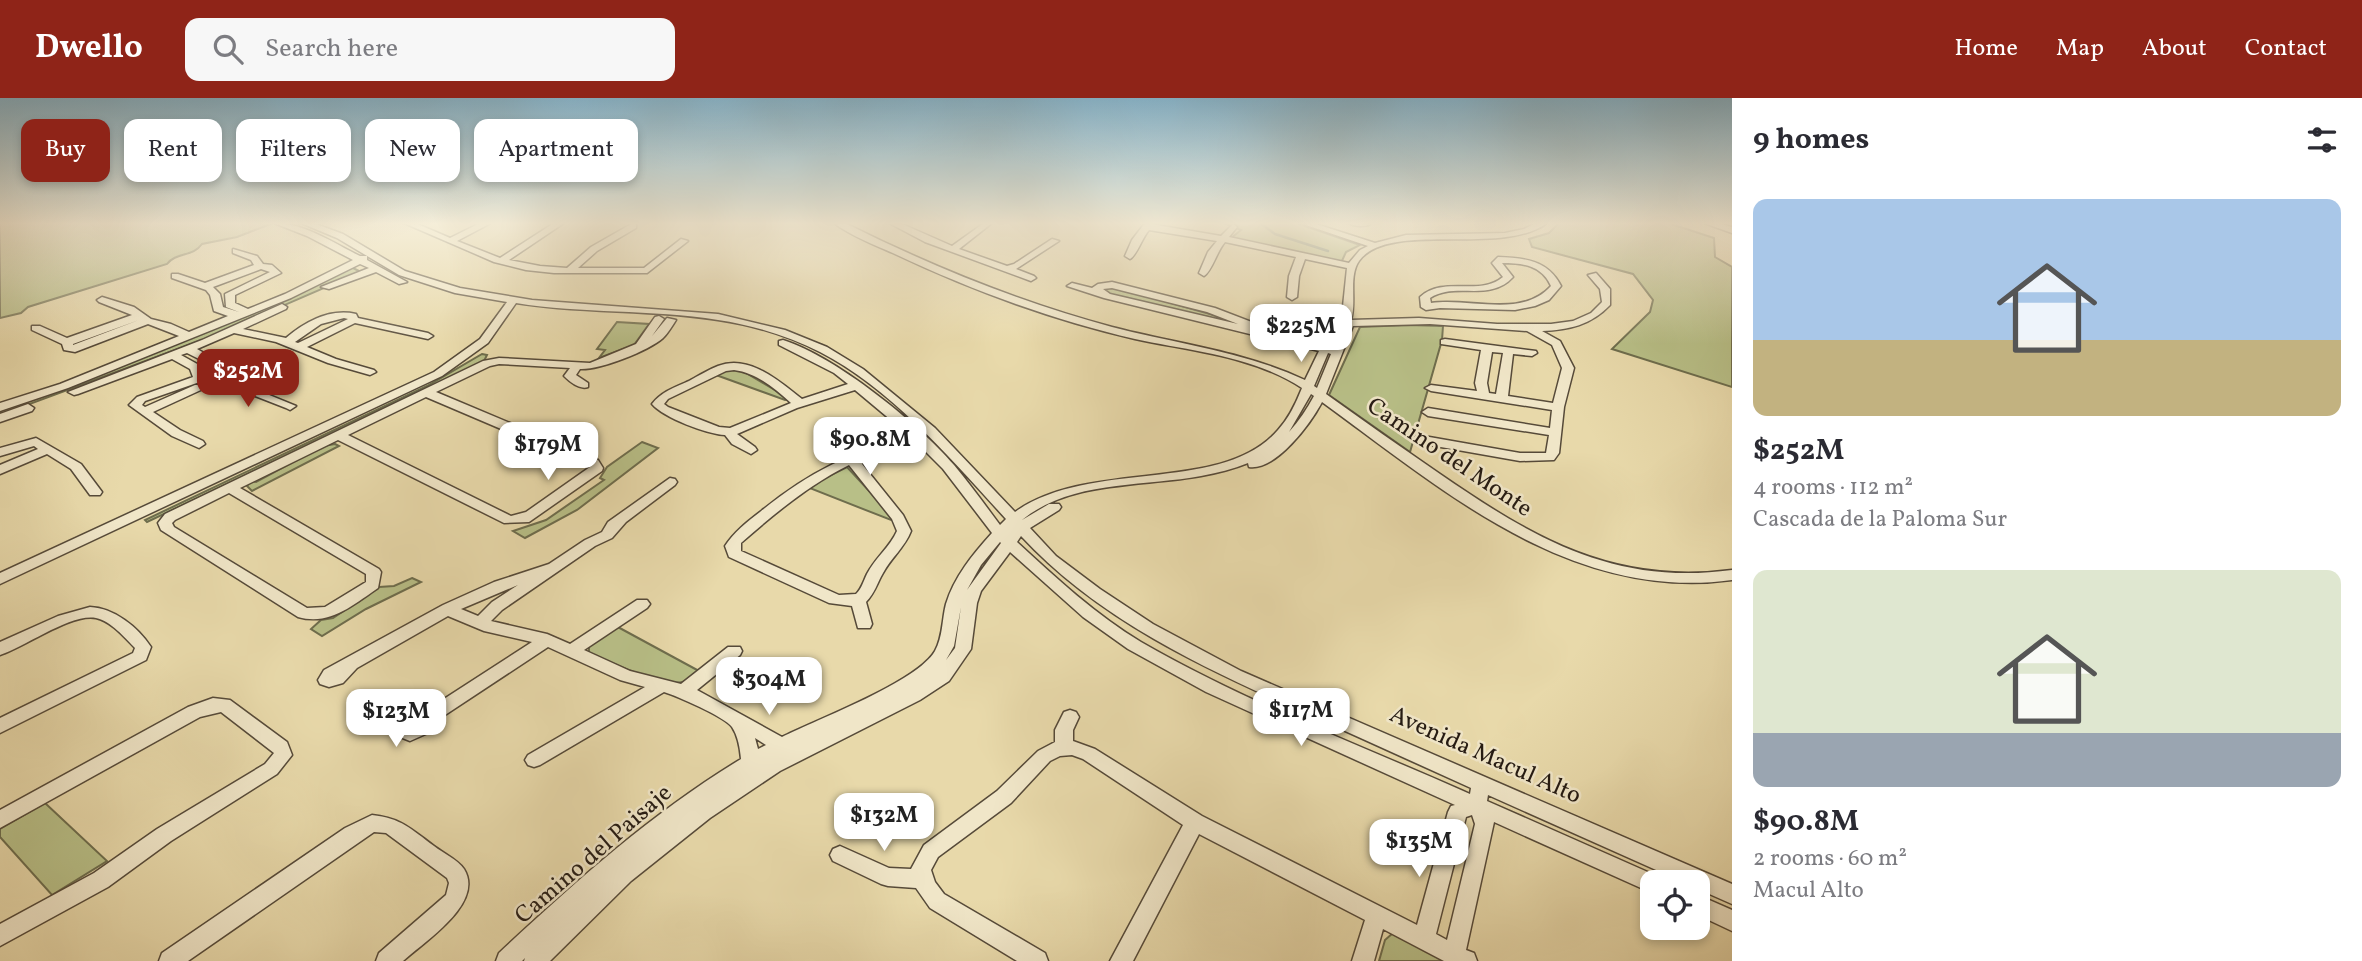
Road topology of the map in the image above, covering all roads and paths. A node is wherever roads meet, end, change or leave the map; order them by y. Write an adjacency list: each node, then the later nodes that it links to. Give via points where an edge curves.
1 (258, 263): 16 (street)
2 (354, 263): 34 (street)
3 (373, 263): 23 (street, Avenida Macul Alto); 25 (street, Avenida Macul Alto); 34 (street, via 321,289)
4 (513, 263): 19 (street)
5 (578, 263): 19 (street)
6 (656, 263): 19 (street, via 647,270)
7 (923, 263): 64 (street, Camino del Monte, via 1113,330 1262,365)
8 (991, 263): 18 (street)
9 (1022, 263): 18 (street)
10 (1208, 263): 20 (street)
11 (1298, 263): 30 (street)
12 (1337, 263): 17 (street)
13 (1353, 263): 17 (street)
14 (1497, 263): 33 (street, via 1508,277 1503,282 1480,289 1436,290 1425,297)
15 (1529, 263): 33 (street, via 1536,264 1556,284 1544,299 1522,306)
16 (260, 266): 27 (street); 28 (street, via 275,273)
17 (1351, 266): 35 (street, Camino del Paisaje)
18 (1006, 269): 24 (street)
19 (570, 270)
20 (1204, 274)
21 (1592, 275): 40 (street, via 1608,299 1596,315 1573,323)
22 (175, 276): 27 (street)
23 (414, 278): 25 (street); 32 (street, Avenida Macul Alto)
24 (1031, 278)
25 (400, 282): 32 (street, Avenida Macul Alto, via 453,298)
26 (1072, 286): 29 (street)
27 (211, 290): 28 (street); 34 (street, via 218,309)
28 (232, 291): 34 (street, via 229,303)
29 (1098, 293): 46 (street); 46 (street, via 1098,287 1115,281)
30 (1292, 297)
31 (102, 300): 39 (street, via 130,309)
32 (511, 304): 37 (street, Avenida Macul Alto); 89 (street, Avenida Macul Alto, via 701,315 766,328 810,343 859,371 931,431 976,477); 92 (street, via 478,347 429,379)
33 (1426, 307): 38 (street)
34 (244, 317): 42 (street, via 275,331); 43 (street); 44 (street)
35 (1346, 319): 38 (street); 53 (street, Camino del Paisaje, via 1348,326)
36 (354, 320): 42 (street, via 339,314); 45 (street); 50 (street)
37 (665, 320): 57 (street, via 638,347 591,366); 62 (street, Avenida Macul Alto, via 728,328 777,341 819,359)
38 (1429, 321): 40 (street)
39 (140, 322): 41 (street, via 79,349 68,348 67,342); 44 (street, via 167,326); 47 (street)
40 (1524, 327): 71 (street, via 1553,340 1566,363 1567,378)
41 (36, 328)
42 (309, 328): 49 (street)
43 (234, 330): 49 (street); 52 (street)
44 (188, 336): 47 (street)
45 (428, 336)
46 (1284, 338): 53 (street)
47 (176, 341): 70 (street)
48 (1444, 342): 51 (street)
49 (287, 343): 50 (street)
50 (301, 346): 58 (street)
51 (1487, 348): 54 (street); 66 (street, via 1481,383)
52 (188, 349): 56 (street); 59 (street, via 207,359)
53 (1331, 350): 64 (street, Camino del Paisaje)
54 (1507, 350): 55 (street); 67 (street)
55 (1532, 353)
56 (173, 355): 60 (street, via 195,366); 74 (street)
57 (576, 367): 61 (street, via 570,376); 65 (street, via 496,361)
58 (370, 372)
59 (219, 375): 60 (street); 69 (street); 72 (street)
60 (199, 378): 72 (street, via 136,402 136,407)
61 (584, 385)
62 (857, 385): 68 (street); 79 (street, Avenida Macul Alto)
63 (1432, 388): 66 (street)
64 (1314, 392): 89 (street, Camino del Paisaje, via 1294,438 1250,466 1186,484 1085,496 1040,513); 91 (street, Camino del Monte, via 1527,536 1638,573 1693,579)
65 (427, 393): 77 (street); 77 (street, via 597,468 531,515 509,520)
66 (1484, 397): 67 (street)
67 (1502, 399): 71 (street)
68 (800, 404): 75 (street); 75 (street, via 762,376 733,366 658,402 664,410)
69 (289, 406)
70 (0, 407)
71 (1558, 407): 76 (street)
72 (145, 411): 80 (street)
73 (1428, 412): 76 (street)
74 (0, 418)
75 (729, 432): 82 (street)
76 (1556, 433): 78 (street, via 1553,453 1541,458)
77 (339, 436): 87 (street)
78 (1418, 439)
79 (922, 441): 84 (street); 89 (street, Avenida Macul Alto)
80 (199, 444)
81 (41, 446): 83 (street); 85 (street); 88 (street, via 68,458)
82 (751, 450)
83 (0, 452)
84 (860, 459): 93 (street, via 904,531); 93 (street, via 834,467 794,491 736,540 732,549 738,556 834,599)
85 (0, 470)
86 (670, 482): 90 (street, via 607,536)
87 (230, 488): 87 (street, via 371,569 376,577 373,584 328,614 309,615 165,527 170,517)
88 (95, 492)
89 (1010, 531): 109 (street, Camino del Paisaje, via 959,588 947,646 936,664 912,681); 113 (street, Avenida Macul Alto, via 1119,611 1174,643 1245,680); 114 (street, Avenida Macul Alto, via 1088,613 1126,640 1239,699); 130 (street, Camino del Paisaje, via 971,596 963,649 943,677 774,766 712,805 624,874)
90 (552, 568): 95 (street); 96 (street, via 492,609)
91 (1732, 575)
92 (0, 579)
93 (859, 599): 97 (street)
94 (642, 604): 100 (street)
95 (450, 610): 96 (street); 102 (street)
96 (482, 624): 98 (street)
97 (864, 624)
98 (547, 640): 100 (street); 105 (street)
99 (0, 649): 108 (street, via 93,613 106,617 144,646 134,660)
100 (573, 650): 103 (street, via 626,676)
101 (734, 651): 104 (street)
102 (351, 664)
103 (663, 685): 104 (street); 111 (street)
104 (684, 691): 107 (street)
105 (435, 712)
106 (1070, 717): 110 (street)
107 (739, 723): 109 (street); 112 (street)
108 (0, 726)
109 (782, 745): 112 (street, Camino del Paisaje)
110 (1064, 748): 116 (street, via 1089,754); 118 (street, via 1045,756 996,803 931,851 922,863)
111 (534, 760)
112 (751, 762): 129 (street, Camino del Paisaje, via 633,845)
113 (1482, 782): 114 (street); 120 (street, Avenida Macul Alto)
114 (1477, 804): 119 (street, Avenida Macul Alto); 125 (street, via 1458,811); 126 (street, via 1485,824)
115 (0, 820): 124 (street, via 213,705 230,708 279,743 283,755 271,769 93,885)
116 (1195, 822): 122 (street); 132 (street)
117 (840, 855): 118 (street, via 888,877)
118 (922, 879): 131 (street, via 937,901)
119 (1640, 879)
120 (1732, 894)
121 (1710, 911): 123 (street)
122 (1377, 915): 125 (street); 133 (street)
123 (1732, 921)
124 (8, 931)
125 (1424, 939): 126 (street)
126 (1460, 958)
127 (170, 961): 128 (street, via 352,834 378,822 390,825 454,872 460,883 453,902)
128 (387, 961)
129 (507, 961)
130 (534, 961)
131 (1037, 961)
132 (1121, 961)
133 (1363, 961)

